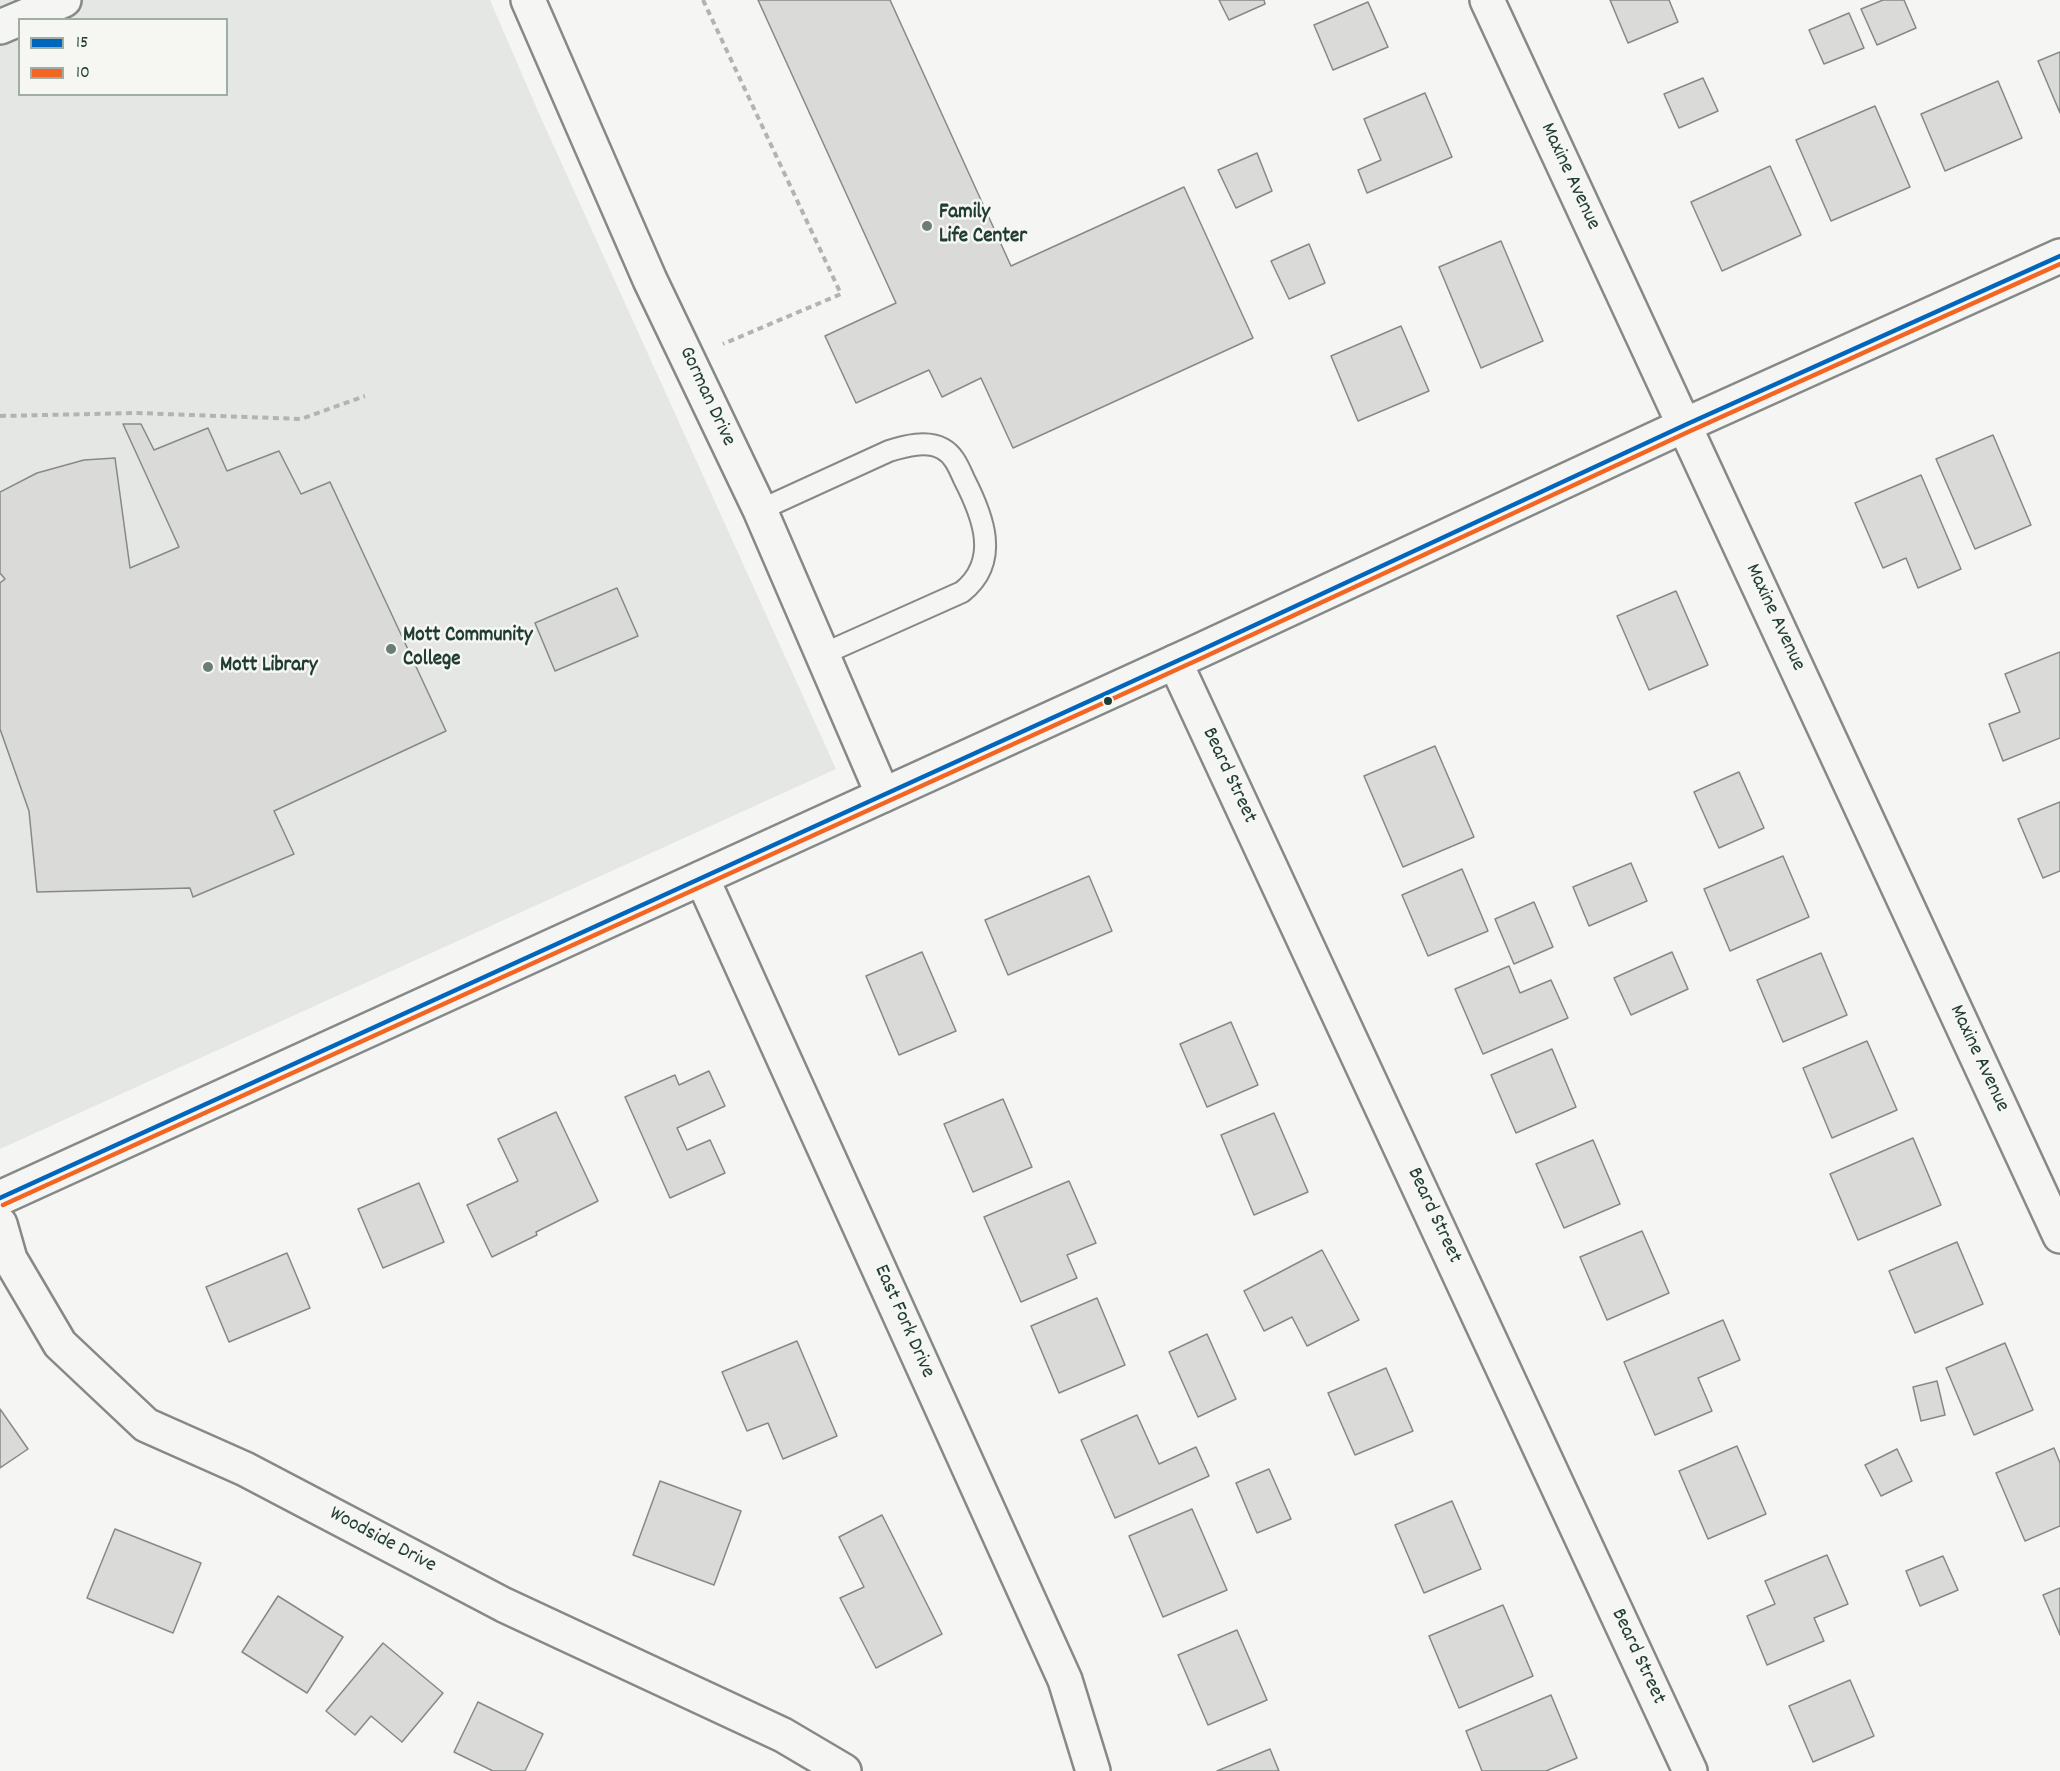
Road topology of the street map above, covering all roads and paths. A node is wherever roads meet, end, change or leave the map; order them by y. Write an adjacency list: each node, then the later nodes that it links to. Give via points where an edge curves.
1 (64, 0): 5 (street)
2 (528, 0): 13 (street, Gorman Drive, via 650,280)
3 (703, 0): 9 (path, via 841,294)
4 (1487, 0): 12 (street, Maxine Avenue)
5 (21, 18)
6 (18, 19): 7 (street)
7 (0, 27)
8 (2060, 256): 12 (street)
9 (717, 347)
10 (365, 396): 11 (path, via 301,419 137,413)
11 (0, 416)
12 (1685, 425): 15 (street); 20 (street, Maxine Avenue)
13 (760, 510): 14 (street, Gorman Drive); 14 (lane, via 889,451 913,446 943,449 952,456 971,492 987,542 983,561 970,585)
14 (821, 655): 16 (street, Gorman Drive)
15 (1174, 662): 16 (street); 23 (street, Beard Street)
16 (883, 795): 17 (street)
17 (702, 878): 18 (street); 22 (street, East Fork Drive, via 1065,1680)
18 (0, 1198)
19 (0, 1224): 21 (street, Woodside Drive, via 10,1259 60,1344 146,1425 245,1469 504,1605 783,1735)
20 (2060, 1236)
21 (844, 1771)
22 (1093, 1771)
23 (1690, 1771)

